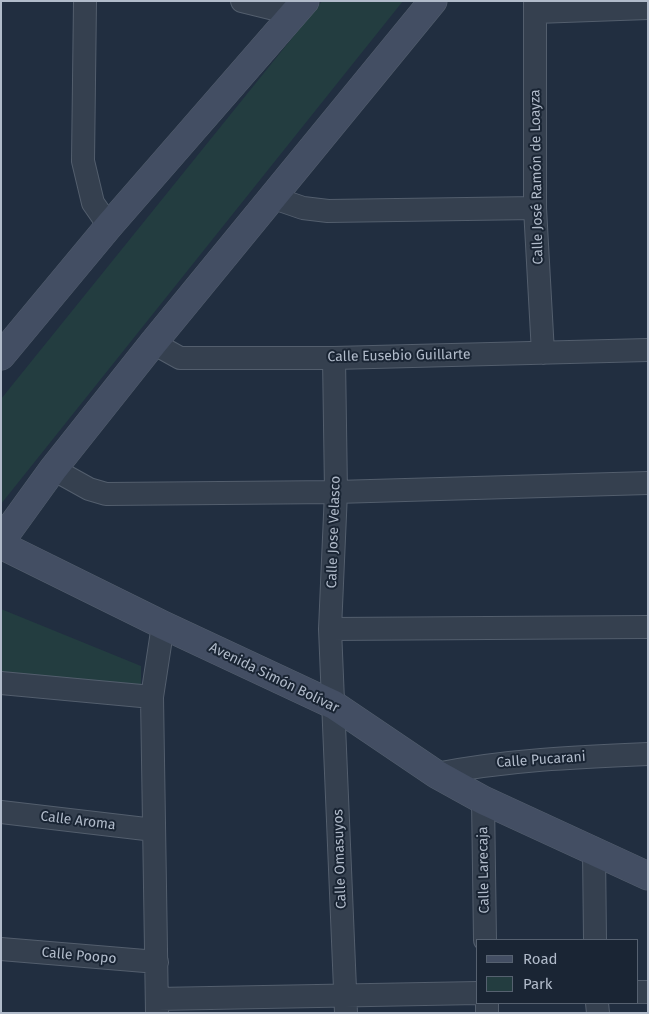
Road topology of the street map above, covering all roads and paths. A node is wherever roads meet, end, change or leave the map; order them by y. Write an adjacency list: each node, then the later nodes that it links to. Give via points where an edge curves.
1 (85, 1): 9 (street, via 83,161 93,203)
2 (242, 1): 5 (street)
3 (433, 1): 7 (street)
4 (536, 6): 6 (street); 8 (street, Calle José Ramón de Loayza)
5 (300, 8): 9 (street)
6 (648, 8)
7 (274, 198): 8 (street, via 303,208 328,211); 10 (street)
8 (535, 208): 12 (street, Calle José Ramón de Loayza)
9 (109, 226): 13 (street)
10 (154, 343): 14 (street, Calle Eusebio Guillarte, via 180,358); 15 (street)
11 (648, 350): 12 (street, Calle Eusebio Guillarte)
12 (543, 353): 14 (street, Calle Eusebio Guillarte)
13 (1, 356)
14 (334, 358): 17 (street, Calle Jose Velasco)
15 (53, 469): 17 (street, via 89,489 106,494); 18 (street)
16 (648, 483): 17 (street)
17 (336, 492): 22 (street, Calle Jose Velasco)
18 (1, 541)
19 (1, 545): 20 (street, Avenida Simón Bolívar)
20 (163, 625): 24 (street); 25 (street, Avenida Simón Bolívar)
21 (648, 626): 22 (street)
22 (330, 629): 25 (street, Calle Jose Velasco)
23 (1, 683): 24 (street)
24 (152, 697): 30 (street)
25 (334, 705): 27 (street, Avenida Simón Bolívar); 38 (street, Calle Omasuyos)
26 (648, 754): 27 (street, Calle Pucarani, via 535,759)
27 (436, 774): 28 (street, Avenida Simón Bolívar)
28 (483, 800): 31 (street, Avenida Simón Bolívar); 33 (street, Calle Larecaja)
29 (1, 812): 30 (street, Calle Aroma)
30 (154, 830): 36 (street)
31 (594, 851): 32 (street, Avenida Simón Bolívar); 34 (street)
32 (648, 876)
33 (485, 939)
34 (595, 939)
35 (1, 949): 36 (street, Calle Poopo)
36 (157, 962): 39 (street)
37 (477, 993): 38 (street)
38 (346, 1004): 39 (street)
39 (157, 1006)

